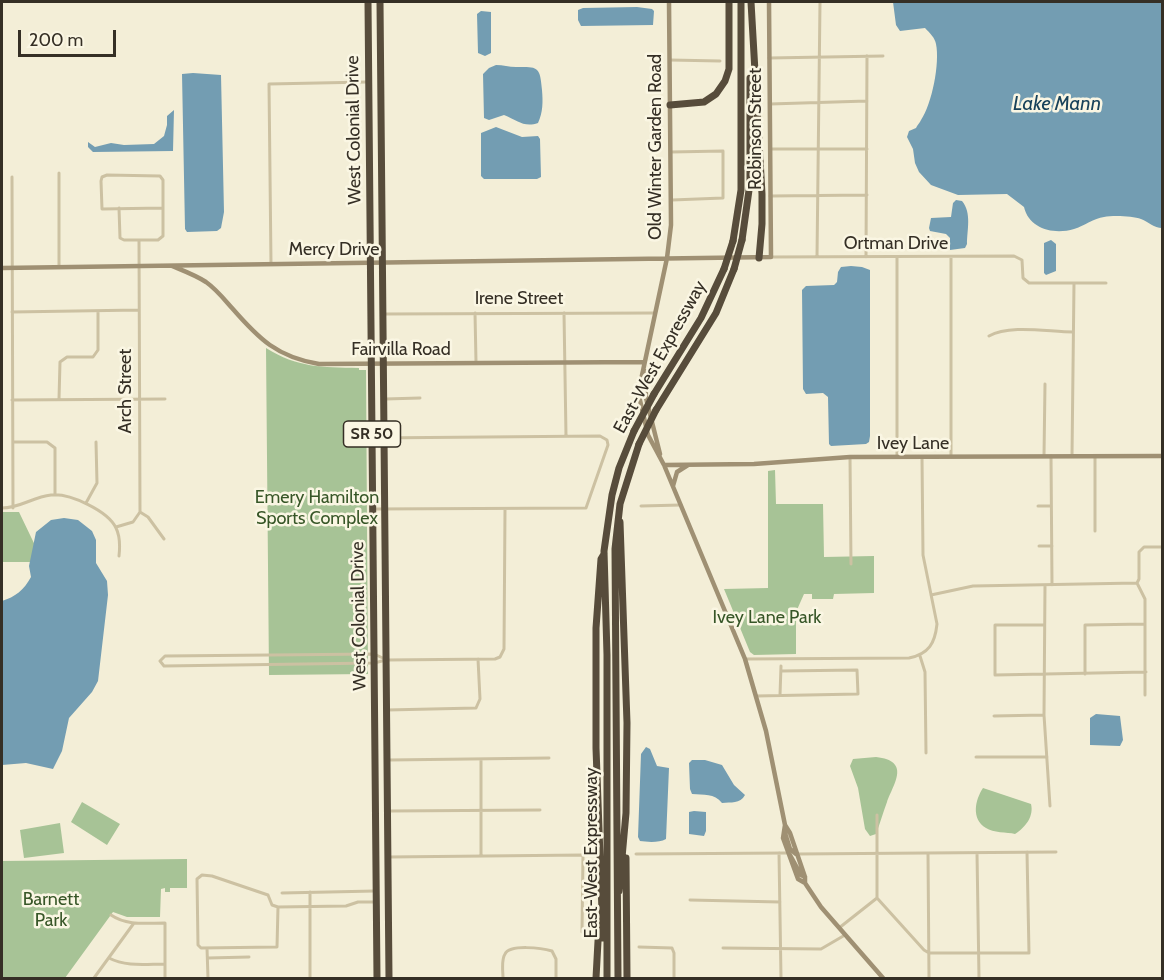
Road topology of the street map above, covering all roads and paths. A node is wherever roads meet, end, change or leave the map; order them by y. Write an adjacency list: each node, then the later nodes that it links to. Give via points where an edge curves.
1 (368, 2): 17 (highway, West Colonial Drive / SR 50)
2 (375, 2): 10 (highway, via 376,33)
3 (380, 2): 10 (highway, West Colonial Drive / SR 50)
4 (669, 2): 15 (street, Old Winter Garden Road)
5 (729, 2): 22 (highway, via 726,81 705,102)
6 (741, 2): 113 (highway, East-West Expressway, bridge, via 741,190 733,241 701,318 634,431 612,495)
7 (750, 2): 42 (highway, via 762,194); 106 (highway, East-West Expressway, bridge, via 750,183 742,240 716,313 639,444)
8 (769, 2): 14 (street, Robinson Street)
9 (820, 2): 12 (street)
10 (380, 35): 23 (highway, West Colonial Drive / SR 50)
11 (883, 56): 13 (street)
12 (819, 57): 13 (street); 14 (street); 20 (street)
13 (867, 57): 19 (street)
14 (770, 58): 21 (street, Robinson Street)
15 (670, 60): 16 (street); 22 (street, Old Winter Garden Road)
16 (720, 61)
17 (369, 82): 18 (highway, West Colonial Drive / SR 50); 46 (street, via 269,84)
18 (369, 92): 23 (highway, via 374,128); 44 (highway, West Colonial Drive / SR 50)
19 (867, 102): 20 (street); 26 (street)
20 (818, 103): 21 (street); 25 (street)
21 (770, 104): 24 (street, Robinson Street)
22 (670, 105): 27 (street, Old Winter Garden Road)
23 (381, 131): 45 (highway, West Colonial Drive / SR 50)
24 (770, 149): 25 (street); 31 (street, Robinson Street)
25 (818, 149): 26 (street); 32 (street)
26 (867, 149): 30 (street)
27 (671, 152): 33 (street, Old Winter Garden Road); 33 (street, via 723,151 723,198)
28 (59, 173): 50 (street)
29 (12, 177): 52 (street)
30 (867, 195): 32 (street); 39 (street)
31 (770, 196): 32 (street); 37 (street, Robinson Street)
32 (818, 196): 38 (street)
33 (672, 200): 41 (street, Old Winter Garden Road)
34 (119, 208): 35 (street); 35 (street, via 102,209 102,177 160,176); 36 (street, via 120,238)
35 (163, 208): 36 (street, via 163,236 158,240)
36 (139, 240): 47 (street, Arch Street)
37 (771, 257): 38 (street, Ortman Drive); 42 (street, Ortman Drive)
38 (818, 257): 39 (street, Ortman Drive)
39 (866, 257): 43 (street, Ortman Drive)
40 (951, 257): 43 (street, Ortman Drive); 54 (street, Ortman Drive, via 1018,257 1023,263 1023,278 1029,283); 89 (street)
41 (667, 258): 42 (street, Ortman Drive); 45 (street, Mercy Drive); 61 (street, Old Winter Garden Road)
42 (759, 258)
43 (897, 258): 90 (street)
44 (371, 262): 45 (street, Mercy Drive); 46 (street, Mercy Drive); 67 (highway, West Colonial Drive / SR 50)
45 (382, 262): 62 (highway, West Colonial Drive / SR 50)
46 (271, 264): 49 (street, Mercy Drive)
47 (139, 265): 48 (street, Mercy Drive); 50 (street, Mercy Drive); 56 (street, Arch Street)
48 (169, 265): 49 (street, Mercy Drive); 53 (street, Fairvilla Road)
49 (189, 265): 53 (street)
50 (59, 266): 52 (street, Mercy Drive)
51 (2, 268): 52 (street, Mercy Drive)
52 (12, 268): 58 (street)
53 (190, 273): 67 (street, Fairvilla Road, via 207,282 254,333 283,354 319,364)
54 (1074, 283): 55 (street, Ortman Drive); 63 (street)
55 (1106, 283)
56 (139, 310): 57 (street); 73 (street, Arch Street)
57 (98, 311): 58 (street); 72 (street, via 97,353 93,357 67,357 60,362)
58 (12, 312): 76 (street)
59 (475, 313): 60 (street, Irene Street); 62 (street, Irene Street); 69 (street)
60 (564, 313): 61 (street, Irene Street); 65 (street)
61 (655, 313): 66 (street, Old Winter Garden Road)
62 (383, 314): 68 (highway, West Colonial Drive / SR 50)
63 (1073, 332): 64 (street, via 1008,330); 84 (street)
64 (989, 336)
65 (565, 362): 66 (street, Fairvilla Road); 69 (street, Fairvilla Road); 77 (street)
66 (645, 362): 91 (street, Old Winter Garden Road, via 640,407 648,435)
67 (372, 363): 68 (street, Fairvilla Road); 78 (highway, West Colonial Drive / SR 50)
68 (383, 363): 69 (street, Fairvilla Road); 75 (highway, West Colonial Drive / SR 50)
69 (476, 363)
70 (1045, 384): 82 (street)
71 (420, 398): 75 (street)
72 (59, 399): 73 (street); 76 (street)
73 (139, 399): 74 (street); 105 (street, Arch Street)
74 (165, 399)
75 (384, 399): 79 (highway, West Colonial Drive / SR 50)
76 (12, 400): 80 (street)
77 (566, 436): 79 (street); 104 (street, via 600,436 607,440 586,508)
78 (372, 438): 79 (street); 102 (highway, West Colonial Drive / SR 50)
79 (384, 438): 103 (highway, West Colonial Drive / SR 50)
80 (13, 442): 94 (street, via 47,442 55,448); 101 (street)
81 (96, 442): 95 (street, via 97,483)
82 (1044, 456): 83 (street, Ivey Lane); 89 (street, Ivey Lane)
83 (1051, 456): 84 (street, Ivey Lane); 99 (street)
84 (1072, 456): 85 (street, Ivey Lane)
85 (1095, 456): 86 (street, Ivey Lane); 108 (street)
86 (1162, 456)
87 (850, 457): 90 (street, Ivey Lane); 92 (street, Ivey Lane); 115 (street)
88 (922, 457): 89 (street, Ivey Lane); 90 (street, Ivey Lane); 121 (street, via 923,555)
89 (951, 457)
90 (897, 458)
91 (664, 465): 92 (street, Ivey Lane); 93 (street, Old Winter Garden Road)
92 (688, 465): 93 (street, via 677,472)
93 (673, 486): 96 (street, Old Winter Garden Road)
94 (55, 495): 95 (street); 101 (street)
95 (86, 503): 107 (street)
96 (681, 505): 97 (street); 127 (street, Old Winter Garden Road)
97 (641, 506)
98 (1038, 506): 99 (street)
99 (1051, 506): 111 (street)
100 (2, 508): 101 (street)
101 (13, 508)
102 (373, 509): 103 (street); 117 (highway, West Colonial Drive / SR 50)
103 (385, 509): 104 (street); 118 (highway, West Colonial Drive / SR 50)
104 (505, 510): 126 (street, via 503,655)
105 (140, 512): 107 (street, via 133,522); 109 (street)
106 (619, 516): 155 (highway, via 627,723); 172 (highway, East-West Expressway, via 615,549)
107 (116, 527): 114 (street)
108 (1095, 531)
109 (164, 539)
110 (1039, 546): 111 (street)
111 (1052, 546): 120 (street)
112 (1162, 547): 116 (street, via 1141,548)
113 (604, 551): 180 (highway, via 596,628); 198 (highway, East-West Expressway)
114 (119, 556)
115 (851, 564)
116 (1137, 583): 120 (street); 122 (street, via 1145,599)
117 (374, 585): 118 (highway); 124 (highway, West Colonial Drive / SR 50)
118 (385, 585): 128 (highway, West Colonial Drive / SR 50)
119 (1045, 585): 120 (street); 121 (street, via 973,586); 123 (street)
120 (1052, 585)
121 (931, 595): 125 (street, via 936,634)
122 (1145, 624): 130 (street); 131 (street, via 1085,625)
123 (1044, 625): 132 (street); 132 (street, via 995,625 995,675)
124 (374, 654): 128 (street); 129 (highway, West Colonial Drive / SR 50); 129 (street, via 165,656 160,661 164,666)
125 (920, 656): 127 (street); 140 (street, via 926,672)
126 (478, 659): 128 (street); 136 (street, via 480,699 476,708)
127 (745, 659): 134 (street, Old Winter Garden Road)
128 (386, 660): 129 (street); 136 (highway, West Colonial Drive / SR 50)
129 (374, 663): 139 (highway, West Colonial Drive / SR 50)
130 (1146, 672): 131 (street); 135 (street)
131 (1085, 674): 132 (street)
132 (1045, 675): 138 (street)
133 (780, 695): 133 (street, via 781,669 857,670 858,694); 134 (street)
134 (756, 696): 153 (street, Old Winter Garden Road)
135 (1145, 696)
136 (386, 710): 144 (highway, West Colonial Drive / SR 50)
137 (994, 716): 138 (street)
138 (1044, 716): 142 (street)
139 (375, 734): 144 (highway, via 379,757); 146 (highway, West Colonial Drive / SR 50)
140 (926, 753)
141 (976, 757): 142 (street)
142 (1047, 757): 148 (street)
143 (549, 758): 145 (street)
144 (387, 760): 145 (street); 147 (highway, West Colonial Drive / SR 50)
145 (481, 760): 149 (street)
146 (376, 768): 147 (highway, via 382,771); 154 (highway, West Colonial Drive / SR 50)
147 (387, 789): 151 (highway, West Colonial Drive / SR 50)
148 (1050, 806)
149 (481, 810): 150 (street); 151 (street); 165 (street)
150 (540, 810)
151 (387, 811): 166 (highway, West Colonial Drive / SR 50)
152 (877, 815): 162 (street)
153 (785, 827): 159 (street, Old Winter Garden Road); 161 (street, Old Winter Garden Road)
154 (376, 829): 166 (highway, via 380,855); 169 (highway, West Colonial Drive / SR 50)
155 (624, 841): 172 (highway); 210 (highway)
156 (1027, 852): 157 (street); 164 (street); 193 (street, via 1029,953)
157 (1056, 852)
158 (779, 853): 159 (street); 160 (street); 176 (street)
159 (787, 853): 167 (street); 168 (street, Old Winter Garden Road, via 798,879)
160 (636, 854)
161 (795, 854): 162 (street); 167 (street, Old Winter Garden Road)
162 (878, 854): 163 (street); 173 (street)
163 (928, 854): 164 (street); 192 (street)
164 (977, 854): 193 (street)
165 (481, 856): 166 (street); 184 (street, via 583,855)
166 (388, 857): 186 (highway, West Colonial Drive / SR 50)
167 (805, 877): 168 (street, Old Winter Garden Road)
168 (805, 883): 183 (street, Old Winter Garden Road)
169 (376, 890): 171 (street); 175 (highway, West Colonial Drive / SR 50)
170 (282, 892): 171 (street)
171 (310, 892): 177 (street)
172 (618, 897): 209 (highway, East-West Expressway)
173 (878, 898): 183 (street); 192 (street)
174 (690, 900): 176 (street)
175 (376, 902): 177 (street); 181 (highway, West Colonial Drive / SR 50)
176 (780, 902): 191 (street)
177 (310, 906): 178 (street); 199 (street)
178 (278, 907): 188 (street, via 277,947); 188 (street, via 272,905 268,895 202,875 197,879 198,945)
179 (111, 915): 182 (street)
180 (601, 915): 198 (highway); 207 (highway)
181 (377, 918): 186 (highway, via 381,943); 189 (highway, West Colonial Drive / SR 50)
182 (134, 923): 195 (street); 197 (street, via 165,923)
183 (838, 928): 185 (street, Old Winter Garden Road)
184 (582, 932)
185 (845, 935): 191 (street, via 821,949); 213 (street, Old Winter Garden Road)
186 (388, 944): 204 (highway, West Colonial Drive / SR 50)
187 (639, 947): 211 (street, via 672,948)
188 (207, 948): 196 (street)
189 (377, 948): 203 (highway, West Colonial Drive / SR 50); 204 (highway, via 383,950)
190 (723, 948): 191 (street)
191 (781, 950): 212 (street)
192 (929, 953): 193 (street); 214 (street)
193 (978, 953): 215 (street)
194 (249, 957): 196 (street)
195 (109, 958): 197 (street, via 126,964); 200 (street)
196 (208, 958): 202 (street)
197 (165, 964): 201 (street)
198 (607, 967): 208 (highway, East-West Expressway)
199 (310, 977)
200 (94, 978)
201 (165, 978)
202 (208, 978)
203 (377, 978)
204 (389, 978)
205 (503, 978): 206 (street, via 503,957 514,948 552,951)
206 (556, 978)
207 (596, 978)
208 (607, 978)
209 (618, 978)
210 (627, 978)
211 (674, 978)
212 (781, 978)
213 (883, 978)
214 (929, 978)
215 (979, 978)

